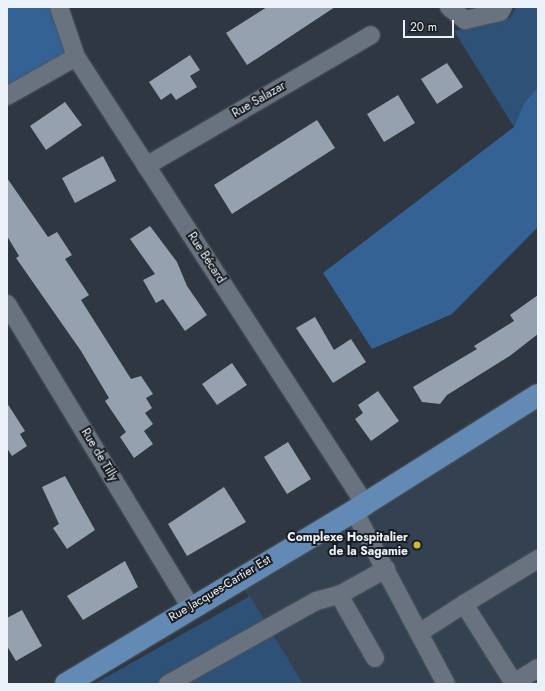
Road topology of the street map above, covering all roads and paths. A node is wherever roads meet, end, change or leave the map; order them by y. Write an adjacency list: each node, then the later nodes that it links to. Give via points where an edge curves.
1 (59, 7): 5 (street, Rue Bécard)
2 (449, 7): 3 (street, via 464,20 500,12)
3 (503, 7)
4 (371, 35): 7 (street, Rue Salazar)
5 (76, 57): 6 (street); 7 (street, Rue Bécard)
6 (7, 96)
7 (146, 166): 10 (street, Rue Bécard)
8 (7, 304): 15 (street, Rue de Tilly)
9 (538, 395): 10 (main road, Rue Jacques-Cartier Est)
10 (360, 507): 12 (street, Rue Bécard); 15 (main road, Rue Jacques-Cartier Est)
11 (538, 559): 14 (street)
12 (386, 569): 13 (street); 16 (street, Rue Bécard)
13 (340, 595): 17 (street); 20 (street, via 316,601)
14 (464, 604): 16 (street); 18 (street, via 514,683)
15 (190, 606): 19 (main road, Rue Jacques-Cartier Est)
16 (419, 633): 21 (street, Rue Bécard)
17 (375, 658)
18 (538, 668)
19 (66, 684)
20 (168, 684)
21 (446, 684)

